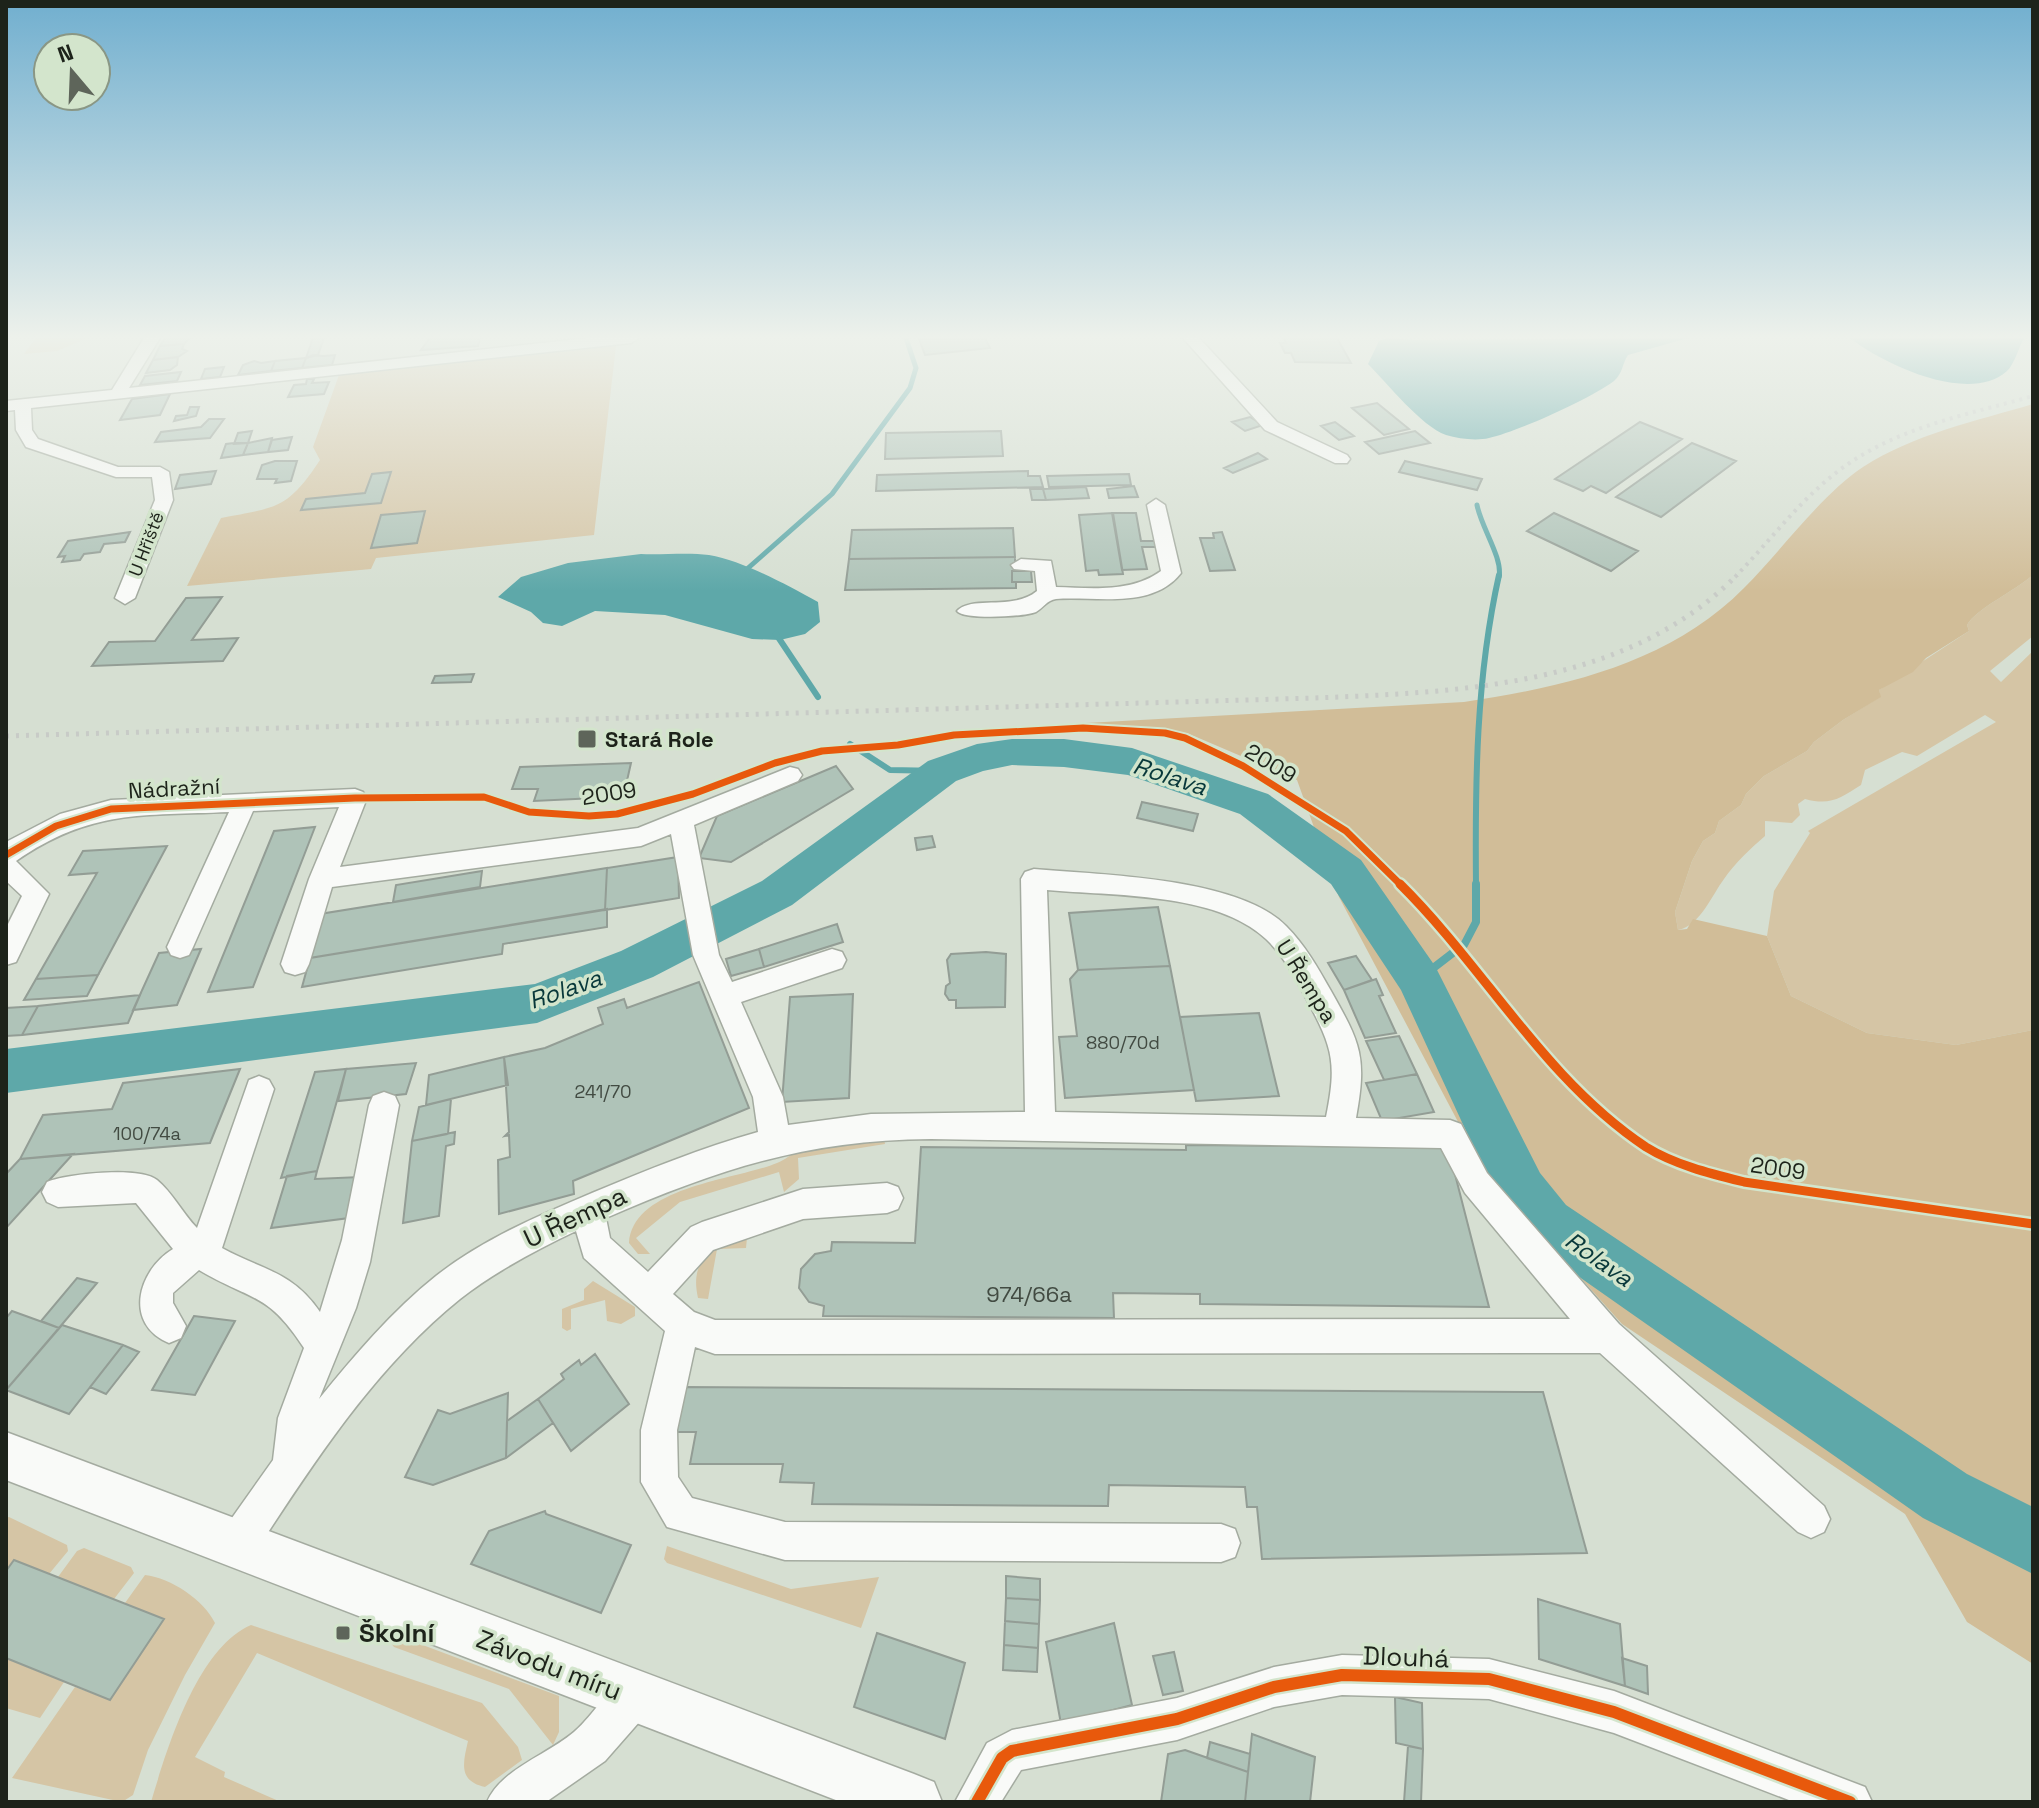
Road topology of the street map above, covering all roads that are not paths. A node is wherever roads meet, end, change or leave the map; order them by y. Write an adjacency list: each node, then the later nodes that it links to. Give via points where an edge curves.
1 (21, 422): 7 (street, U Hřiště, via 32,443 116,472 160,472 164,500)
2 (1268, 422): 3 (street)
3 (1341, 459)
4 (1156, 505): 6 (street, via 1171,573 1165,579 1141,589)
5 (1021, 565): 6 (street, via 1044,565)
6 (1047, 593): 8 (street, via 1030,607)
7 (125, 598)
8 (967, 611)
9 (790, 775): 11 (street)
10 (245, 803): 12 (street, Nádražní, via 80,814); 14 (street, Nádražní, via 355,798); 15 (street)
11 (681, 821): 14 (street, via 641,837); 19 (street, via 706,955)
12 (6, 855)
13 (6, 866): 16 (street, via 36,894)
14 (322, 879): 18 (street)
15 (180, 947)
16 (6, 954)
17 (832, 960): 19 (street)
18 (295, 964)
19 (725, 996): 24 (street, via 768,1097)
20 (259, 1089): 28 (street)
21 (384, 1105): 33 (street, via 356,1253)
22 (1040, 1126): 23 (street, U Řempa); 23 (street, U Řempa, via 1034,879 1186,893 1250,914 1276,932 1302,965 1342,1037 1349,1077); 24 (street, U Řempa, via 833,1131)
23 (1338, 1131): 32 (street, via 1450,1134 1476,1183)
24 (775, 1142): 27 (street, U Řempa, via 675,1173)
25 (58, 1192): 28 (street, via 145,1190)
26 (887, 1198): 29 (street, via 803,1204 702,1238)
27 (588, 1210): 29 (street, via 596,1247); 35 (street, U Řempa, via 542,1229 431,1302 394,1339)
28 (202, 1253): 31 (street, via 177,1264 157,1288 157,1310); 33 (street, via 257,1277 288,1298)
29 (649, 1295): 30 (street)
30 (683, 1325): 32 (street, via 715,1337); 37 (street, via 659,1430 660,1482 680,1514 785,1541)
31 (169, 1326)
32 (1607, 1336): 36 (street)
33 (322, 1345): 35 (street, via 292,1423)
34 (6, 1456): 38 (main road, Závodu míru)
35 (291, 1469): 38 (street, U Řempa)
36 (1811, 1519)
37 (1221, 1543)
38 (236, 1546): 39 (main road, Závodu míru)
39 (633, 1697): 40 (street, via 590,1746); 41 (main road, Závodu míru)
40 (509, 1802)
41 (914, 1802)
42 (977, 1802): 43 (street, Dlouhá, via 1002,1758 1012,1751 1177,1719 1274,1687 1342,1675 1489,1679 1614,1712)
43 (1850, 1802)

